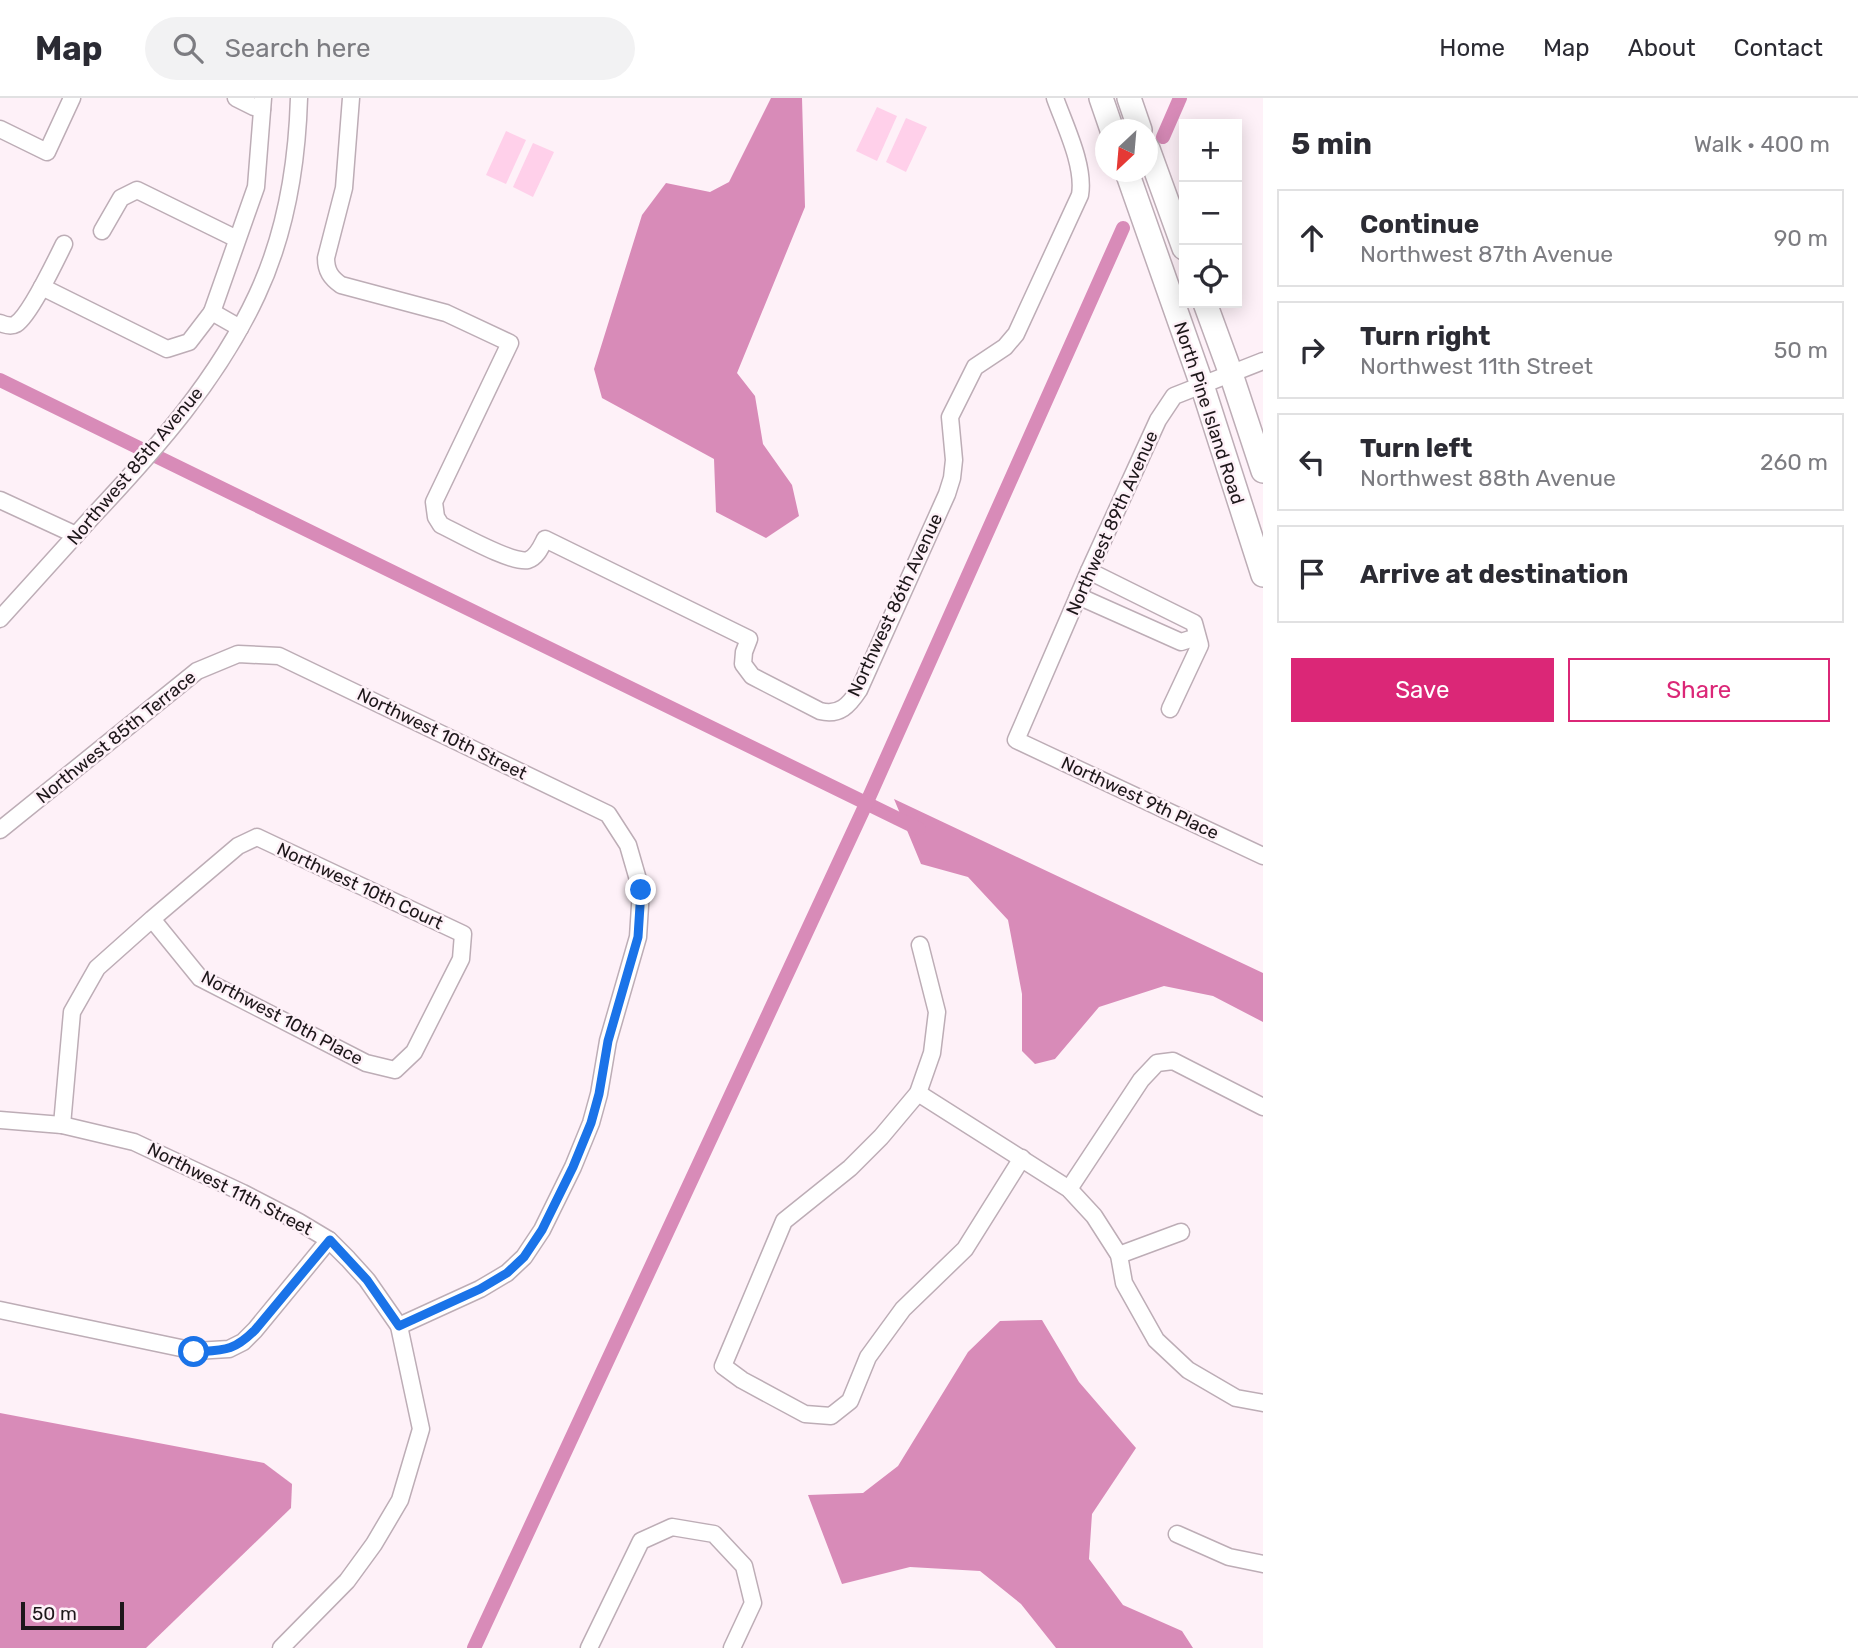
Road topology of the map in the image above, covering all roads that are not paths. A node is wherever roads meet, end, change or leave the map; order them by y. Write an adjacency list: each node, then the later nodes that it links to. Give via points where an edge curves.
1 (72, 98): 11 (street, via 47,152)
2 (236, 98): 8 (street, via 254,107)
3 (299, 98): 22 (street, Northwest 85th Avenue, via 283,220 258,293)
4 (351, 98): 5 (street, Northwest 86th Avenue, via 344,188 326,258 332,279 446,313 510,343 434,502 441,525 515,560 529,560 545,539 749,639 743,664 752,676 830,713 850,704 859,690 947,494 954,460 950,417 975,367 1016,334 1080,195 1077,158)
5 (1055, 98)
6 (1101, 98): 9 (main road)
7 (1129, 98): 10 (main road)
8 (263, 103): 15 (street, via 256,187)
9 (1108, 119)
10 (1136, 119)
11 (0, 129)
12 (1158, 178): 17 (main road)
13 (1131, 182): 25 (main road, North Pine Island Road)
14 (102, 231): 15 (street, via 121,198 137,190)
15 (237, 239): 20 (street)
16 (64, 244): 18 (street)
17 (1183, 245)
18 (42, 288): 20 (street, via 167,349 189,342); 21 (street, via 16,324)
19 (1207, 308): 24 (main road, North Pine Island Road)
20 (212, 312): 22 (street)
21 (0, 323)
22 (240, 328): 28 (street, Northwest 85th Avenue, via 178,419)
23 (1263, 361): 24 (street, Northwest 89th Avenue)
24 (1231, 374): 25 (street, Northwest 89th Avenue); 26 (main road, North Pine Island Road)
25 (1202, 385): 29 (street, Northwest 89th Avenue, via 1174,396 1158,420); 30 (main road, North Pine Island Road)
26 (1263, 471)
27 (0, 500): 28 (street)
28 (76, 535): 32 (street, Northwest 85th Avenue)
29 (1089, 571): 31 (street, Northwest 89th Avenue); 33 (street, via 1195,623)
30 (1263, 575)
31 (1078, 596): 33 (street, via 1181,642); 36 (street, Northwest 89th Avenue)
32 (0, 619)
33 (1198, 637): 35 (street, via 1200,645)
34 (238, 654): 37 (street, Northwest 85th Terrace, via 197,671); 52 (street, Northwest 10th Street, via 279,656 608,814 628,845 641,890 638,937 608,1041 591,1123 542,1230 507,1273)
35 (1170, 709)
36 (1016, 740): 38 (street, Northwest 9th Place)
37 (0, 830)
38 (1263, 856)
39 (152, 919): 41 (street, Northwest 10th Place, via 200,978 366,1063); 41 (street, Northwest 10th Court, via 238,846 257,837 463,934 461,959 414,1052); 45 (street, via 97,968 72,1012)
40 (920, 945): 42 (street, via 937,1012 932,1053)
41 (395, 1070)
42 (918, 1093): 46 (street); 46 (street, via 850,1168 784,1221 723,1366 742,1380 805,1414 831,1416 849,1401 869,1357 903,1309 965,1249)
43 (1263, 1107): 47 (street, via 1173,1061 1157,1063)
44 (0, 1120): 45 (street, Northwest 11th Street)
45 (62, 1125): 49 (street, Northwest 11th Street, via 159,1152)
46 (1022, 1158): 47 (street)
47 (1069, 1189): 50 (street, via 1094,1216)
48 (1181, 1232): 50 (street)
49 (330, 1240): 51 (street, via 255,1330 229,1349 194,1352); 52 (street, Northwest 11th Street, via 367,1280)
50 (1119, 1255): 53 (street, via 1124,1283 1156,1340 1188,1370 1236,1398)
51 (0, 1310)
52 (399, 1326): 56 (street, Northwest 11th Street, via 421,1429 400,1500 347,1581)
53 (1263, 1403)
54 (1177, 1534): 55 (street, via 1229,1557)
55 (1263, 1564)
56 (281, 1648)
57 (589, 1648): 58 (street, via 640,1541 672,1527 714,1534 744,1566 753,1603)
58 (732, 1648)

